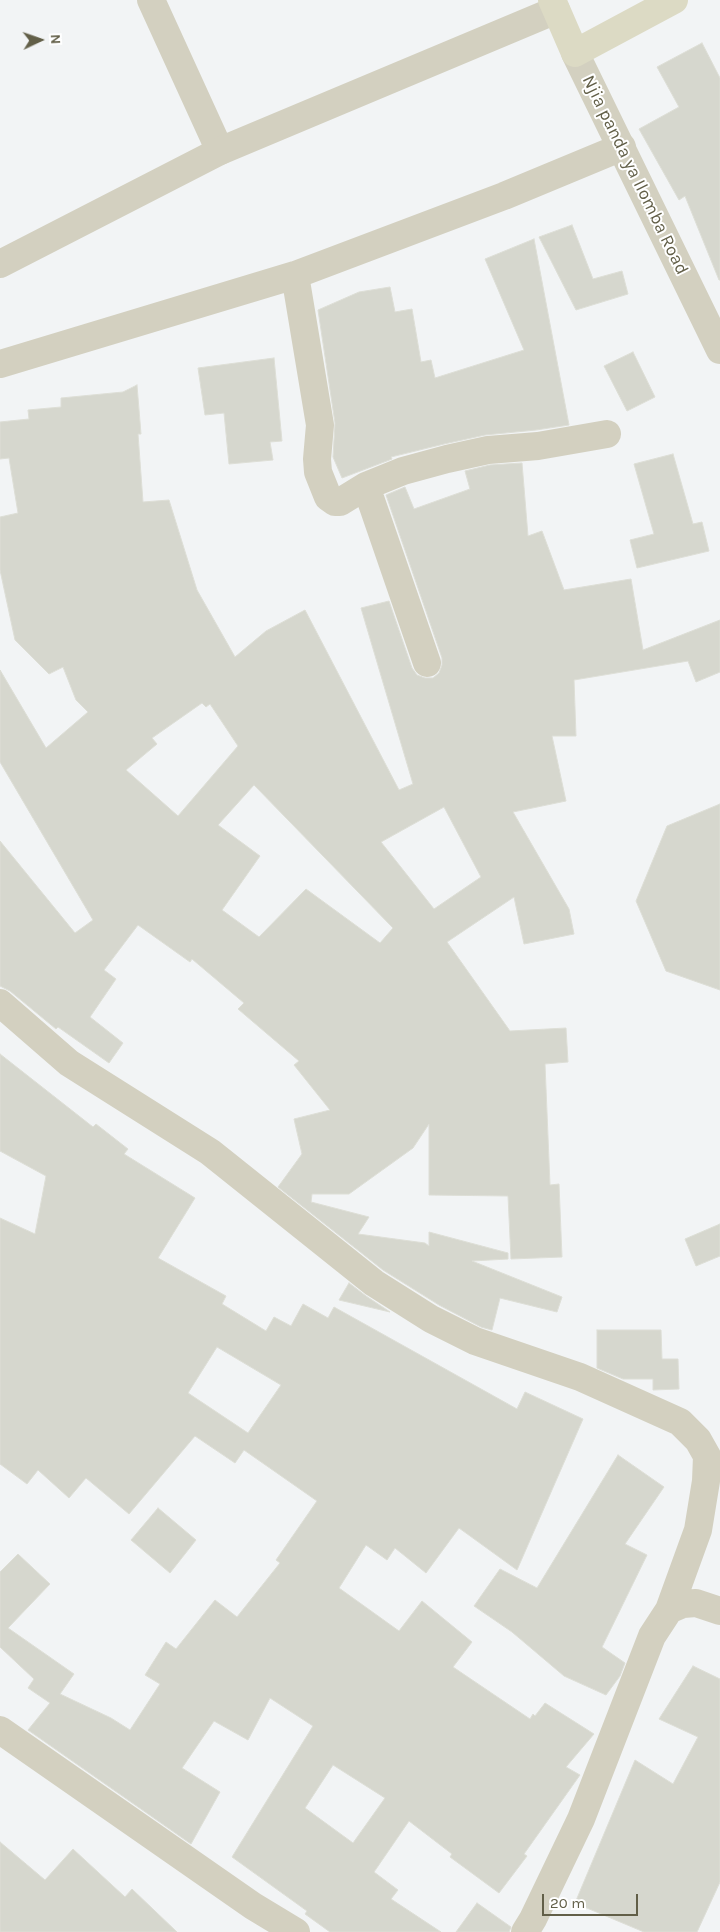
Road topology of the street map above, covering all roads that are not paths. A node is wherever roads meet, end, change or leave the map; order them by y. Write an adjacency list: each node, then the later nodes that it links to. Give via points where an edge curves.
1 (151, 0): 6 (street)
2 (674, 0): 4 (main road)
3 (554, 5): 4 (main road, Njia panda ya Ilomba Road); 6 (street)
4 (575, 53): 5 (street, Njia panda ya Ilomba Road)
5 (622, 147): 8 (street); 9 (street, Njia panda ya Ilomba Road)
6 (220, 151): 7 (street)
7 (0, 264)
8 (296, 275): 10 (street); 12 (street, via 320,425 318,472 328,497 334,502 340,502)
9 (720, 350)
10 (0, 364)
11 (607, 434): 12 (street, via 455,457 403,471)
12 (366, 486): 13 (street)
13 (427, 663)
14 (0, 1003): 15 (street, via 69,1062 210,1152 374,1283 431,1319 475,1342 580,1377 680,1422 698,1440 707,1456 706,1481 698,1530)
15 (669, 1610): 16 (street, via 696,1602); 19 (street, via 652,1636 581,1819)
16 (720, 1611)
17 (0, 1730): 18 (street, via 253,1906)
18 (296, 1932)
19 (525, 1932)

